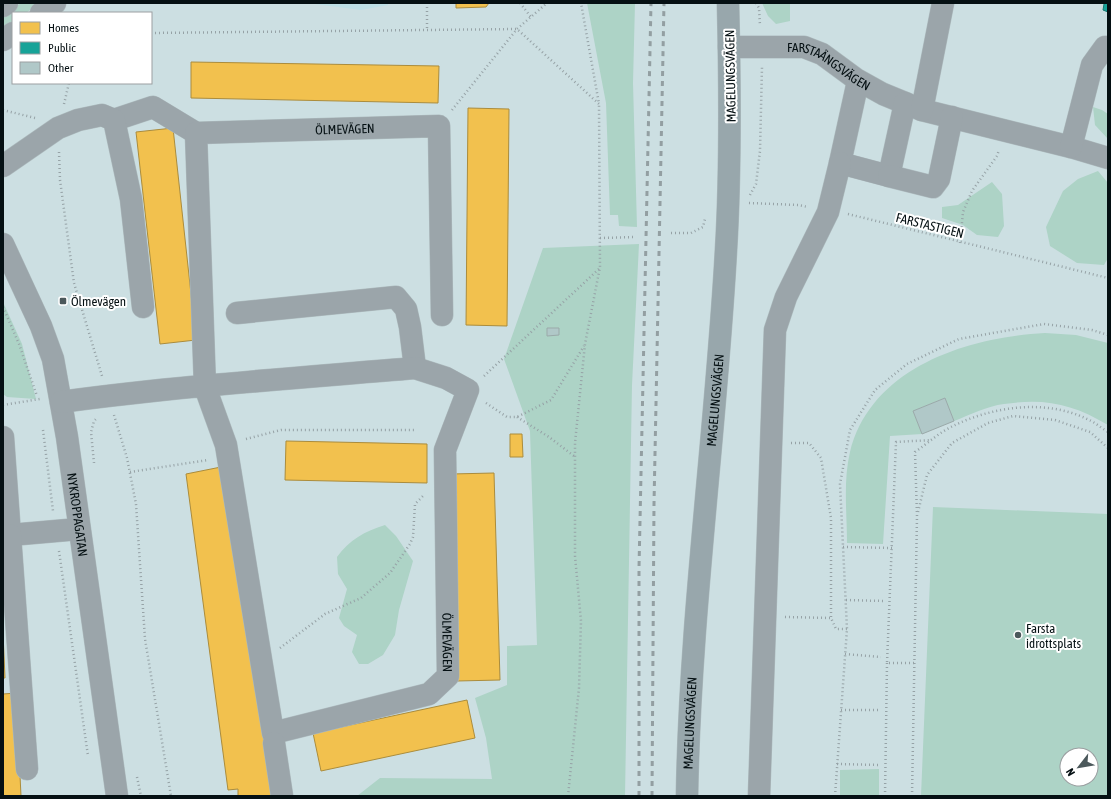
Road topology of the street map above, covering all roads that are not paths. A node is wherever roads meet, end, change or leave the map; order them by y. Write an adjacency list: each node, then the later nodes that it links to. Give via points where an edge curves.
1 (7, 3): 5 (street)
2 (55, 3): 6 (street)
3 (728, 3): 9 (main road, MAGELUNGSVÄGEN)
4 (943, 3): 12 (street)
5 (3, 6)
6 (42, 12)
7 (12, 34): 8 (street)
8 (3, 40)
9 (730, 47): 11 (street, FARSTAÄNGSVÄGEN, via 804,48 822,54); 35 (main road, MAGELUNGSVÄGEN, via 730,165 726,251 692,654)
10 (1108, 47): 16 (street, via 1092,65)
11 (858, 81): 12 (street, FARSTAÄNGSVÄGEN); 18 (street)
12 (914, 106): 13 (street, FARSTAÄNGSVÄGEN); 20 (street)
13 (952, 117): 16 (street, FARSTAÄNGSVÄGEN); 20 (street, via 939,179 933,187)
14 (114, 120): 15 (street, via 154,107); 19 (street, via 102,115 78,120 58,128); 22 (street, via 130,199)
15 (196, 132): 24 (street, ÖLMEVÄGEN, via 439,126); 26 (street, ÖLMEVÄGEN)
16 (1071, 146): 17 (street, FARSTAÄNGSVÄGEN)
17 (1108, 158)
18 (840, 163): 20 (street); 36 (street, via 841,216 786,297 775,330)
19 (3, 166)
20 (889, 176)
21 (3, 244): 27 (street, NYKROPPAGATAN, via 41,326 53,359)
22 (143, 307)
23 (237, 313): 25 (street, via 396,297 406,309)
24 (442, 315)
25 (415, 368): 26 (street); 26 (street, ÖLMEVÄGEN, via 446,378 468,390 445,450 448,676 429,694 273,733 227,451)
26 (205, 387): 27 (street, via 113,409)
27 (61, 399): 29 (street, NYKROPPAGATAN)
28 (3, 437): 30 (street)
29 (80, 529): 30 (street); 33 (street, NYKROPPAGATAN)
30 (10, 535): 32 (street)
31 (274, 743): 34 (street)
32 (27, 769)
33 (117, 796)
34 (282, 796)
35 (687, 796)
36 (759, 796)

